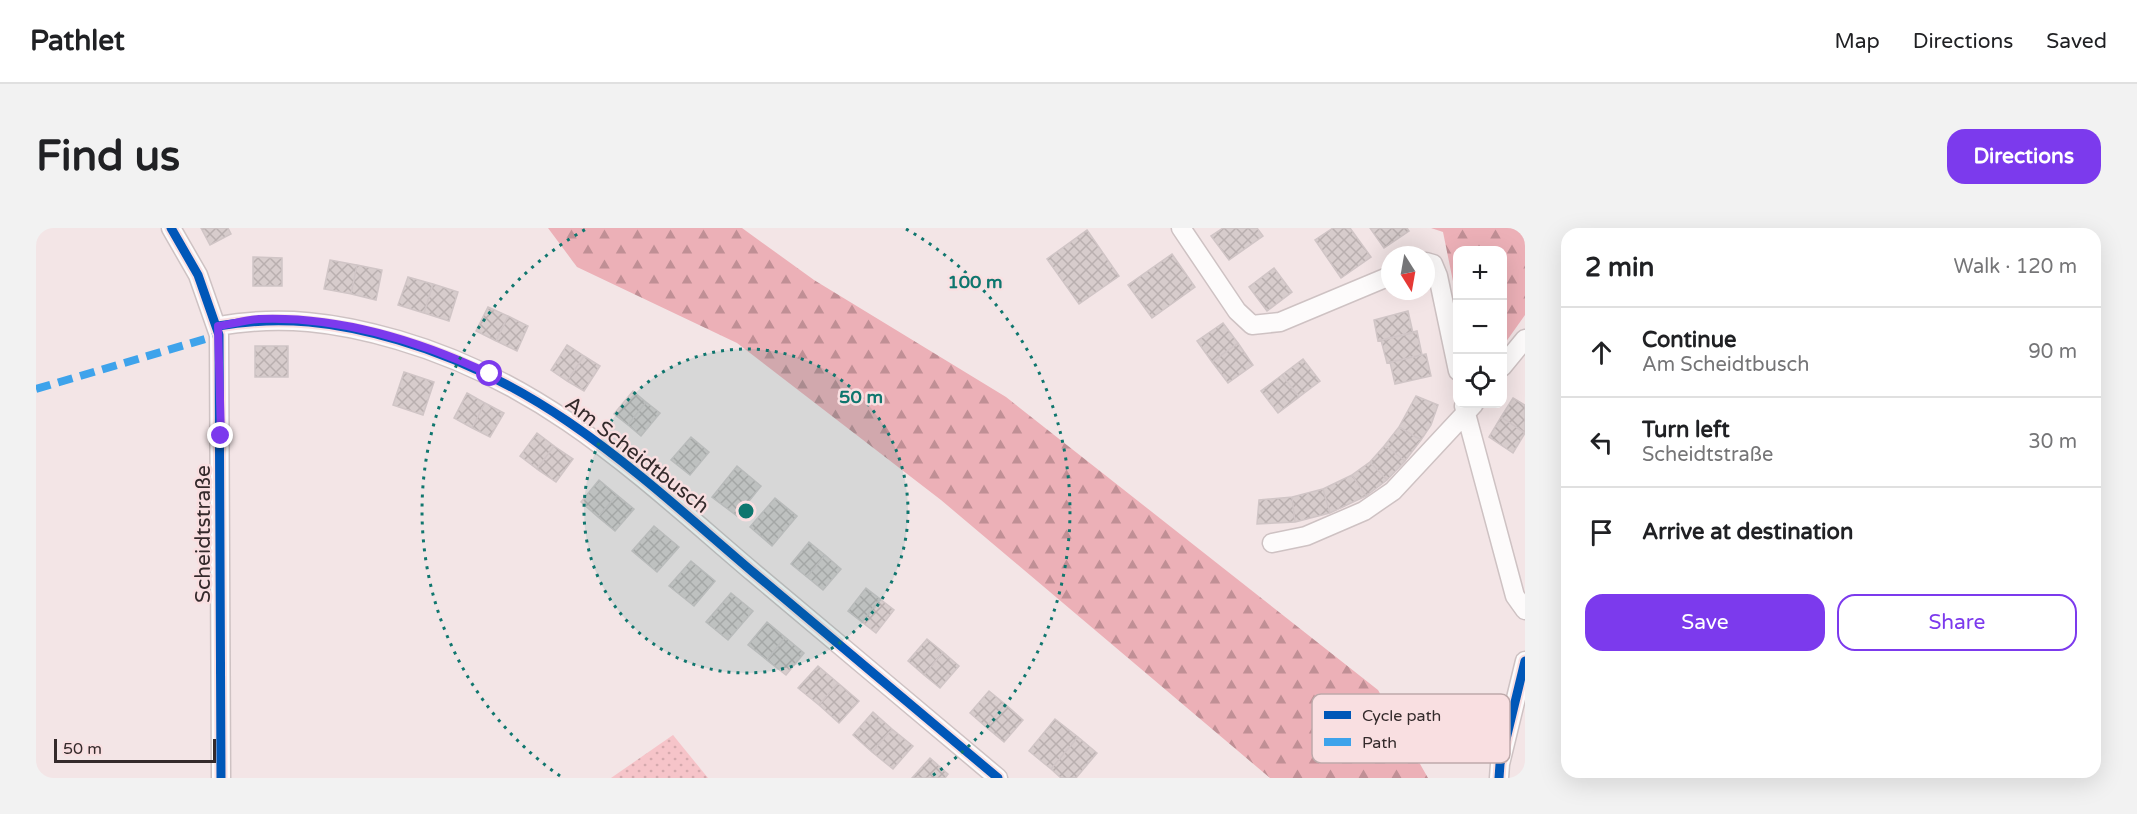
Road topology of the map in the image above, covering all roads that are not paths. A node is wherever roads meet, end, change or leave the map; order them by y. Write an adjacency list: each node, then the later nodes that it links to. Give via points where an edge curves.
1 (171, 228): 5 (street, Scheidtstraße, via 198,275)
2 (1181, 228): 4 (street, via 1237,311 1252,325 1280,322)
3 (1435, 269): 7 (street)
4 (1381, 280)
5 (218, 326): 16 (street, Scheidtstraße); 17 (street, Am Scheidtbusch, via 258,319 324,323 370,332 458,359 527,394 566,418 639,475)
6 (1525, 339): 8 (street)
7 (1454, 354)
8 (1507, 362)
9 (1467, 408): 11 (street, via 1393,491 1364,511 1305,536)
10 (1468, 408): 12 (street, via 1515,596)
11 (1272, 543)
12 (1525, 610)
13 (1525, 660): 14 (street)
14 (1510, 730): 19 (street)
15 (1500, 763): 18 (street)
16 (221, 778)
17 (998, 778)
18 (1499, 778)
19 (1512, 778)

